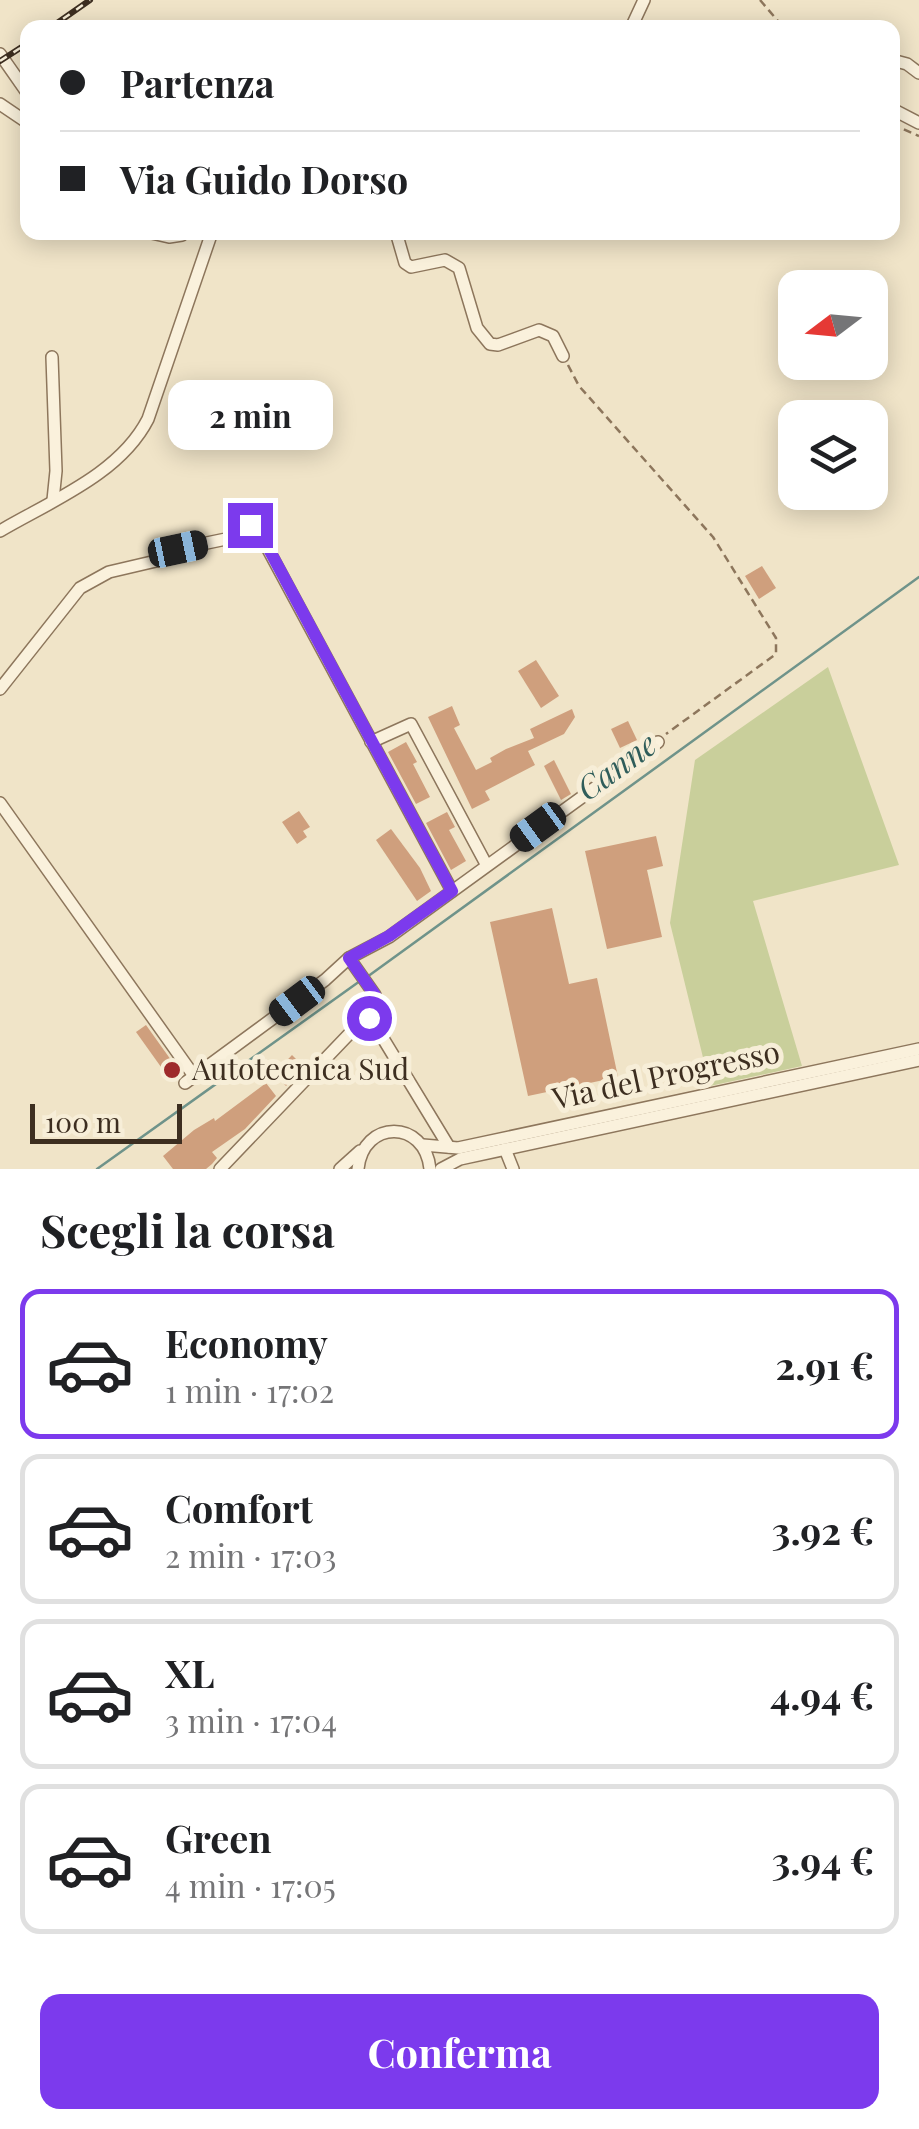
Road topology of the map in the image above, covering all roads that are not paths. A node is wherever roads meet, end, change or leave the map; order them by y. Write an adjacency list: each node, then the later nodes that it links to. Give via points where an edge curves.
1 (0, 54): 2 (street)
2 (20, 83)
3 (208, 240): 7 (street, via 138,438 98,474)
4 (398, 240): 5 (street, via 411,267 445,260 459,268 478,328 490,344 539,330 553,336)
5 (563, 356)
6 (52, 357): 7 (street)
7 (52, 500): 8 (street)
8 (0, 531)
9 (0, 689): 10 (street, via 94,578 256,525)
10 (371, 742): 13 (street, via 411,724); 14 (street)
11 (658, 742): 13 (street)
12 (0, 803): 15 (street, via 190,1080)
13 (486, 864): 14 (street)
14 (452, 891): 15 (street)
15 (353, 963): 16 (street, via 375,995)
16 (370, 1017): 20 (street); 23 (street)
17 (919, 1048): 20 (street, Via del Progresso)
18 (919, 1060): 22 (street, Via del Progresso)
19 (423, 1146): 20 (street, Via del Progresso); 21 (street, Via del Progresso, via 392,1131); 26 (street)
20 (449, 1147)
21 (363, 1148): 24 (street); 25 (street)
22 (505, 1149): 27 (street, Via del Progresso); 28 (street)
23 (220, 1169)
24 (340, 1169)
25 (358, 1169)
26 (430, 1169)
27 (440, 1169)
28 (513, 1169)

